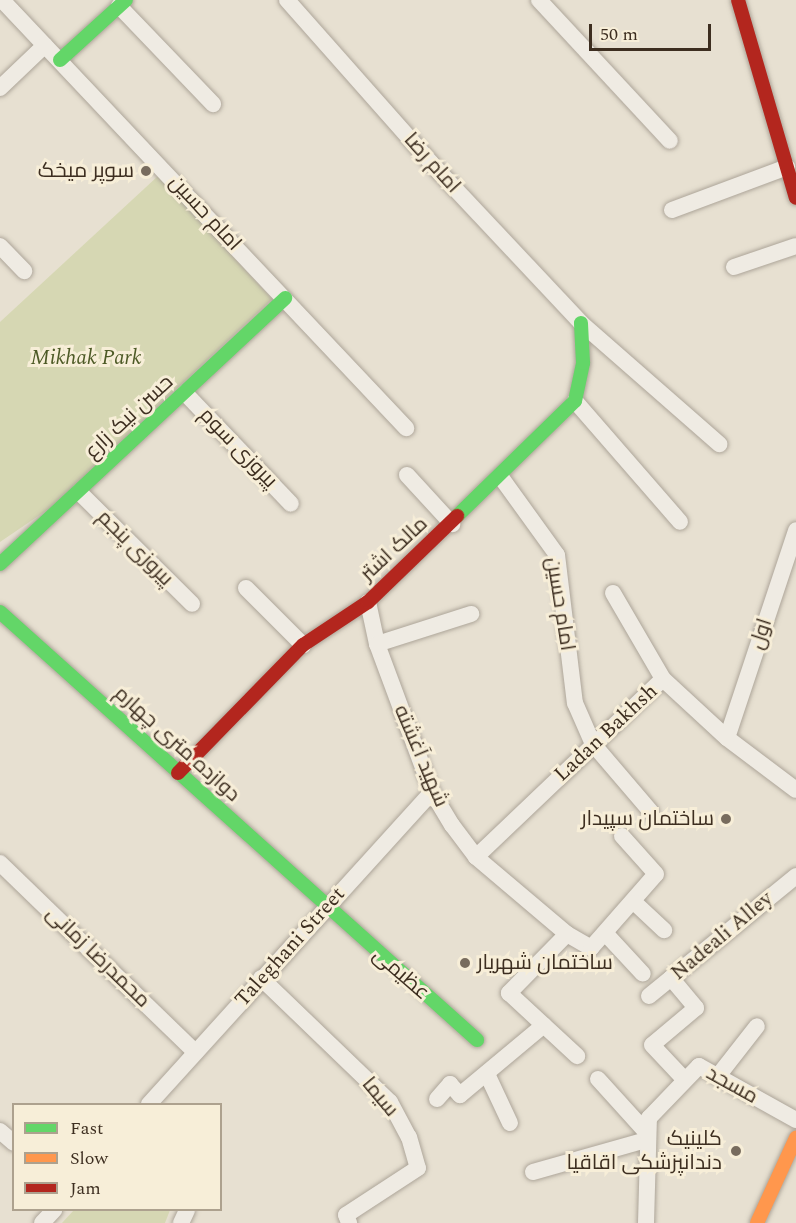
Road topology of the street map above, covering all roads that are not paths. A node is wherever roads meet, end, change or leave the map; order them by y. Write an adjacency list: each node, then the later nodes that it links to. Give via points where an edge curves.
1 (2, 0): 6 (street, امام حسین)
2 (287, 0): 19 (street, امام رضا, via 431,163)
3 (539, 0): 10 (street)
4 (738, 0): 11 (street)
5 (122, 3): 7 (street); 9 (street)
6 (45, 45): 7 (street, امام حسین); 8 (street)
7 (60, 60): 18 (street, امام حسین)
8 (0, 88)
9 (213, 104)
10 (670, 141)
11 (787, 167): 12 (street); 13 (street)
12 (796, 198)
13 (672, 210)
14 (0, 246): 17 (street)
15 (796, 246): 16 (street)
16 (734, 267)
17 (24, 271)
18 (285, 298): 20 (street, حسن نیک زارع); 22 (street, امام حسین)
19 (581, 323): 21 (street, via 583,363); 23 (street, امام رضا)
20 (185, 393): 26 (street, حسن نیک زارع); 27 (street, پیروزی سوم)
21 (574, 401): 25 (street, مالک اشتر); 28 (street)
22 (406, 428)
23 (719, 444)
24 (407, 475): 29 (street)
25 (500, 476): 29 (street, مالک اشتر); 42 (street, امام حسین, via 557,555 575,703)
26 (79, 492): 31 (street, حسن نیک زارع); 35 (street, پیروزی پنجم)
27 (291, 504)
28 (680, 522)
29 (452, 524): 34 (street, مالک اشتر)
30 (796, 530): 41 (street, اول)
31 (0, 564)
32 (246, 588): 39 (street)
33 (614, 593): 40 (street)
34 (368, 602): 38 (street, شهید آغشته); 39 (street, مالک اشتر)
35 (192, 604)
36 (0, 612): 43 (street, دوازده متری چهارم)
37 (471, 614): 38 (street)
38 (377, 644): 45 (street, شهید آغشته)
39 (303, 645): 43 (street, مالک اشتر)
40 (663, 679): 41 (street, Ladan Bakhsh); 42 (street, Ladan Bakhsh)
41 (727, 738): 44 (street, Ladan Bakhsh)
42 (593, 744): 46 (street, امام حسین); 48 (street, Ladan Bakhsh)
43 (178, 773): 52 (street, دوازده متری چهارم)
44 (796, 790)
45 (432, 792): 48 (street, شهید آغشته); 52 (street, Taleghani Street)
46 (651, 812)
47 (622, 836): 51 (street, via 656,874)
48 (476, 857): 54 (street, شهید آغشته)
49 (0, 863): 63 (street, محمدرضا زمانی)
50 (796, 876): 58 (street, Nadeali Alley)
51 (635, 903): 53 (street); 55 (street)
52 (326, 907): 57 (street, Taleghani Street); 62 (street, عظیمی)
53 (664, 930)
54 (567, 934): 55 (street, شهید آغشته, via 591,948); 60 (street, via 509,993)
55 (606, 934): 56 (street)
56 (643, 974)
57 (261, 978): 63 (street, Taleghani Street); 79 (street, سیما, via 390,1102 409,1137 418,1168)
58 (671, 978): 59 (street, Nadeali Alley); 68 (street, via 696,1008 652,1045)
59 (649, 996)
60 (544, 1025): 64 (street); 65 (street)
61 (757, 1026): 66 (street)
62 (477, 1040)
63 (195, 1052): 70 (street, Taleghani Street)
64 (577, 1056)
65 (487, 1074): 69 (street, via 460,1095 450,1084); 72 (street)
66 (718, 1076): 68 (street, مسجد, via 699,1066); 71 (street, مسجد)
67 (598, 1079): 73 (street)
68 (685, 1080): 73 (street, مسجد)
69 (437, 1099)
70 (158, 1101)
71 (796, 1120)
72 (510, 1123)
73 (647, 1130): 77 (street); 81 (street)
74 (0, 1131): 76 (street)
75 (796, 1138): 82 (street)
76 (12, 1141)
77 (533, 1172)
78 (52, 1211): 80 (street)
79 (347, 1219)
80 (42, 1223)
81 (646, 1223)
82 (757, 1223)

